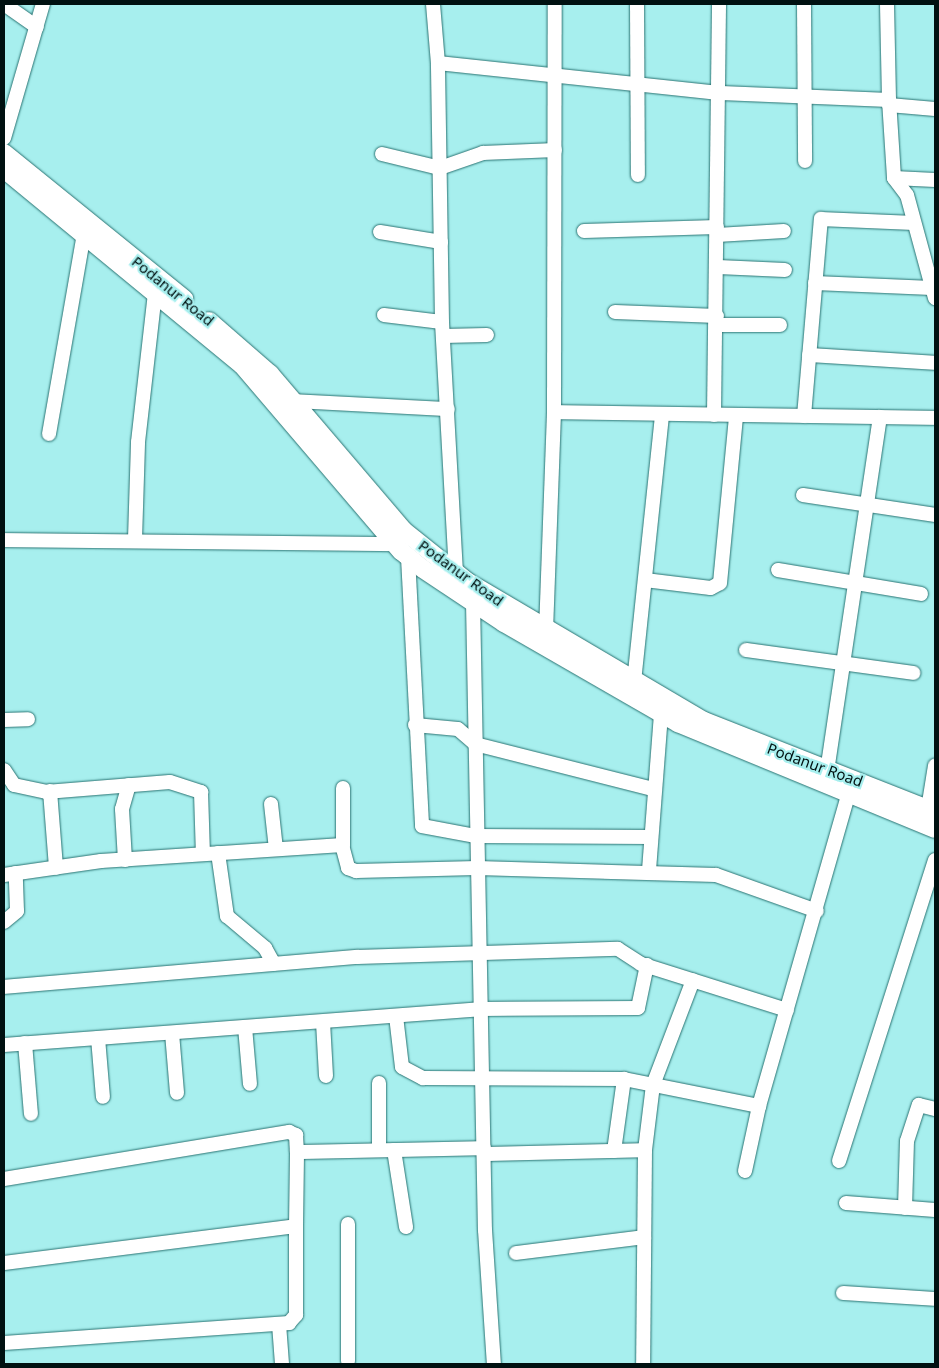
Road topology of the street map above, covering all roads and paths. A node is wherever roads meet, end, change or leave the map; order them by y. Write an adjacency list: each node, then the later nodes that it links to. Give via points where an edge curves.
1 (4, 4): 9 (street)
2 (43, 4): 9 (street)
3 (433, 4): 10 (street)
4 (554, 4): 11 (street)
5 (637, 4): 12 (street)
6 (719, 4): 13 (street)
7 (804, 4): 14 (street)
8 (887, 4): 15 (street)
9 (36, 27): 17 (street)
10 (438, 63): 11 (street); 22 (street)
11 (556, 75): 12 (street); 18 (street)
12 (636, 84): 13 (street); 24 (street)
13 (721, 93): 14 (street); 29 (street)
14 (806, 96): 15 (street); 21 (street)
15 (889, 103): 16 (street); 25 (street)
16 (935, 109)
17 (4, 138)
18 (555, 150): 22 (street, via 483,153); 50 (street)
19 (4, 153): 48 (main road, Podanur Road, via 244,349)
20 (382, 154): 22 (street)
21 (805, 161)
22 (440, 168): 33 (street)
23 (4, 169): 32 (main road)
24 (638, 175)
25 (894, 178): 26 (street); 27 (street, via 907,196)
26 (935, 180)
27 (913, 222): 34 (street); 37 (street, via 820,219)
28 (584, 231): 29 (street)
29 (717, 231): 30 (street); 35 (street)
30 (784, 231)
31 (380, 232): 33 (street)
32 (84, 234): 38 (main road); 57 (street)
33 (441, 242): 44 (street)
34 (929, 261): 39 (street)
35 (718, 267): 36 (street); 42 (street)
36 (785, 270)
37 (815, 283): 39 (street); 46 (street)
38 (155, 292): 61 (street, via 138,442); 63 (main road, via 242,365)
39 (934, 293)
40 (615, 312): 42 (street)
41 (384, 315): 44 (street)
42 (717, 321): 43 (street); 52 (street)
43 (780, 325)
44 (443, 329): 45 (street); 49 (street)
45 (487, 335)
46 (809, 355): 47 (street); 54 (street)
47 (935, 363)
48 (294, 401): 49 (street); 66 (main road, Podanur Road, via 404,531)
49 (448, 409): 66 (street)
50 (554, 412): 51 (street); 71 (street)
51 (662, 414): 52 (street); 67 (street)
52 (714, 415): 53 (street)
53 (736, 416): 54 (street); 67 (street, via 720,583 711,588)
54 (804, 416): 55 (street)
55 (880, 417): 56 (street); 59 (street)
56 (935, 418)
57 (49, 434)
58 (803, 495): 59 (street)
59 (866, 504): 60 (street); 68 (street)
60 (935, 515)
61 (135, 539): 62 (street); 63 (street)
62 (4, 540)
63 (396, 544): 64 (main road)
64 (408, 556): 70 (main road); 79 (street)
65 (778, 570): 68 (street)
66 (456, 573): 70 (main road, Podanur Road)
67 (645, 580): 75 (street)
68 (854, 583): 69 (street); 73 (street)
69 (921, 594)
70 (476, 596): 71 (main road, Podanur Road); 76 (main road); 80 (street)
71 (546, 630): 75 (main road, Podanur Road)
72 (746, 650): 73 (street)
73 (841, 661): 74 (street); 83 (street)
74 (913, 672)
75 (634, 682): 83 (main road, Podanur Road, via 704,721)
76 (661, 714): 83 (main road); 87 (street)
77 (28, 719): 78 (street)
78 (4, 720)
79 (415, 724): 80 (street, via 458,729); 92 (street, via 422,826)
80 (475, 744): 87 (street); 92 (street)
81 (935, 766): 90 (street)
82 (4, 770): 88 (street, via 14,784)
83 (826, 776): 85 (main road)
84 (129, 785): 88 (street); 97 (street, via 170,782 201,792); 98 (street, via 122,809)
85 (851, 786): 90 (main road, Podanur Road); 91 (main road); 104 (street)
86 (343, 788): 94 (street)
87 (653, 789): 93 (street)
88 (50, 792): 100 (street)
89 (272, 804): 95 (street)
90 (931, 810)
91 (935, 828)
92 (476, 836): 93 (street); 101 (street)
93 (651, 837): 102 (street)
94 (343, 846): 95 (street); 101 (street, via 348,868 356,871)
95 (276, 849): 96 (street)
96 (218, 853): 97 (street); 107 (street, via 227,916 265,948)
97 (204, 854): 98 (street)
98 (125, 860): 100 (street)
99 (935, 860): 137 (street)
100 (56, 868): 103 (street)
101 (477, 868): 102 (street); 106 (street)
102 (649, 870): 104 (street, via 716,876)
103 (10, 874): 105 (street, via 17,911)
104 (817, 911): 112 (street)
105 (4, 922)
106 (478, 950): 107 (street); 108 (street, via 618,949); 111 (street)
107 (274, 964): 110 (street)
108 (646, 965): 109 (street); 111 (street, via 638,1008)
109 (693, 980): 112 (street); 125 (street)
110 (4, 987)
111 (480, 1008): 113 (street); 120 (street)
112 (787, 1010): 128 (street)
113 (396, 1016): 114 (street); 120 (street, via 398,1057 408,1073 422,1078)
114 (322, 1022): 115 (street); 121 (street)
115 (245, 1027): 116 (street); 124 (street)
116 (172, 1033): 117 (street); 126 (street)
117 (98, 1038): 118 (street); 127 (street)
118 (25, 1044): 119 (street); 130 (street)
119 (4, 1045)
120 (482, 1075): 122 (street); 134 (street)
121 (326, 1076)
122 (624, 1079): 125 (street); 135 (street)
123 (379, 1083): 131 (street)
124 (250, 1084)
125 (653, 1085): 128 (street); 133 (street)
126 (177, 1093)
127 (103, 1097)
128 (758, 1106): 138 (street)
129 (935, 1108): 141 (street, via 919,1105 907,1141)
130 (31, 1114)
131 (379, 1150): 132 (street); 136 (street)
132 (394, 1150): 134 (street); 145 (street)
133 (645, 1150): 135 (street); 146 (street)
134 (484, 1151): 135 (street); 155 (street)
135 (614, 1151)
136 (297, 1152): 139 (street, via 296,1135 289,1132); 144 (street)
137 (839, 1161)
138 (744, 1171)
139 (4, 1179)
140 (846, 1202): 141 (street)
141 (905, 1208): 142 (street)
142 (935, 1210)
143 (348, 1224): 153 (street)
144 (296, 1226): 148 (street); 151 (street, via 296,1315 289,1323)
145 (406, 1227)
146 (644, 1238): 147 (street); 156 (street)
147 (516, 1253)
148 (4, 1263)
149 (843, 1293): 150 (street)
150 (935, 1299)
151 (279, 1324): 152 (street); 154 (street)
152 (4, 1343)
153 (348, 1361)
154 (282, 1364)
155 (494, 1364)
156 (643, 1364)

